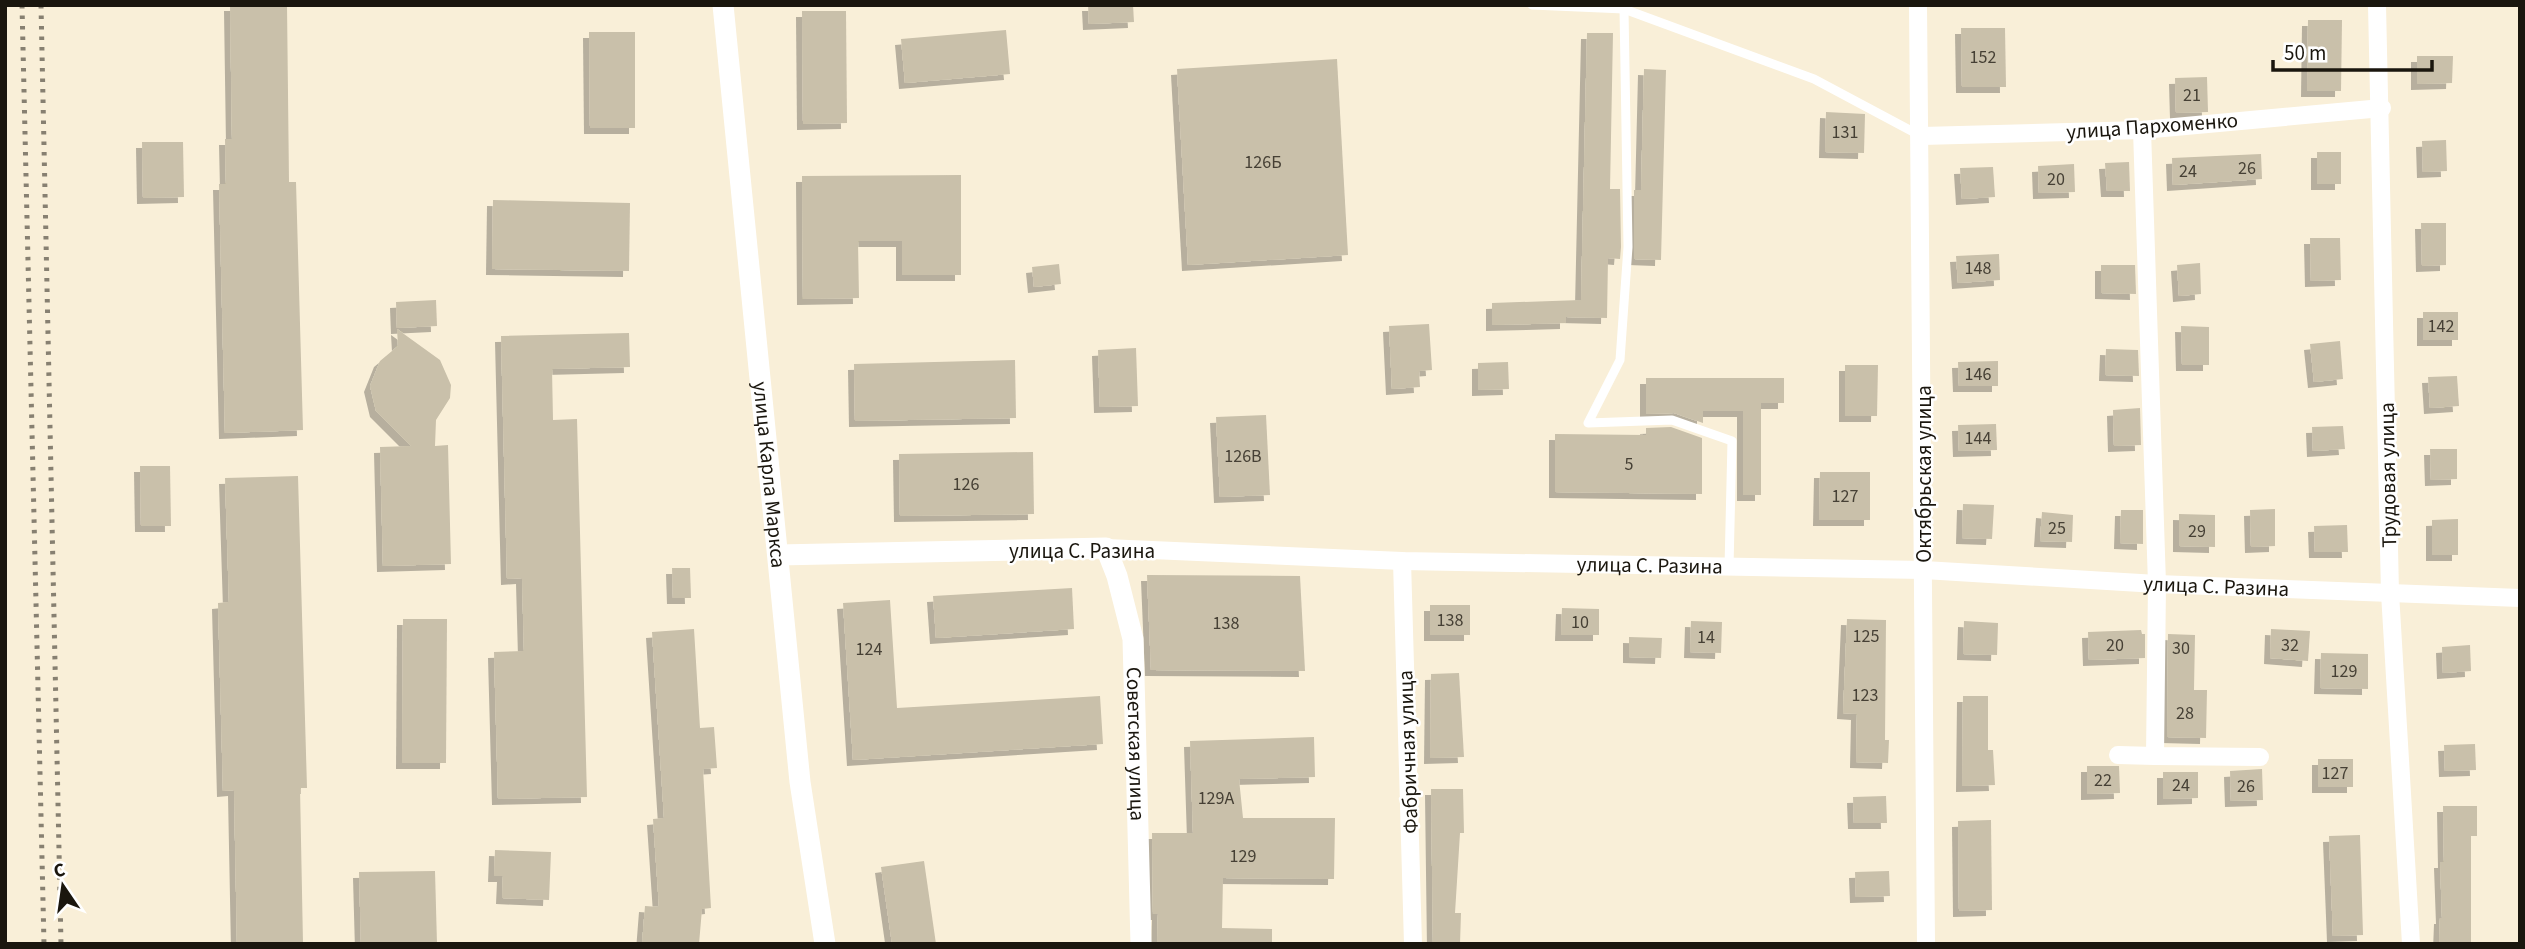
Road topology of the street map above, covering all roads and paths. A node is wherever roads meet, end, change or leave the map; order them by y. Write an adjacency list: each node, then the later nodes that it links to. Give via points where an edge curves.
1 (723, 5): 10 (street, улица Карла Маркса)
2 (1532, 5): 5 (lane)
3 (1918, 5): 8 (street, Октябрьская улица)
4 (2377, 5): 6 (street, Трудовая улица)
5 (1624, 9): 8 (lane, via 1814,79); 12 (lane, via 1628,247 1620,360 1588,423 1672,420 1732,441)
6 (2382, 108): 7 (street, улица Пархоменко); 15 (street, Трудовая улица)
7 (2142, 130): 8 (street, улица Пархоменко); 14 (street)
8 (1922, 136): 13 (street, Октябрьская улица)
9 (1106, 548): 10 (street, улица С. Разина); 11 (street, улица С. Разина); 21 (street, Советская улица, via 1133,639)
10 (778, 555): 20 (street, улица Карла Маркса, via 800,782)
11 (1402, 561): 12 (street, улица С. Разина); 22 (street, Фабричная улица)
12 (1729, 567): 13 (street, улица С. Разина)
13 (1924, 570): 14 (street, улица С. Разина); 23 (street, Октябрьская улица)
14 (2157, 584): 15 (street, улица С. Разина); 18 (street)
15 (2390, 593): 16 (street, улица С. Разина); 24 (street, Трудовая улица)
16 (2520, 598)
17 (2118, 755): 18 (street)
18 (2155, 756): 19 (street)
19 (2260, 757)
20 (825, 944)
21 (1141, 944)
22 (1413, 944)
23 (1926, 944)
24 (2411, 944)

